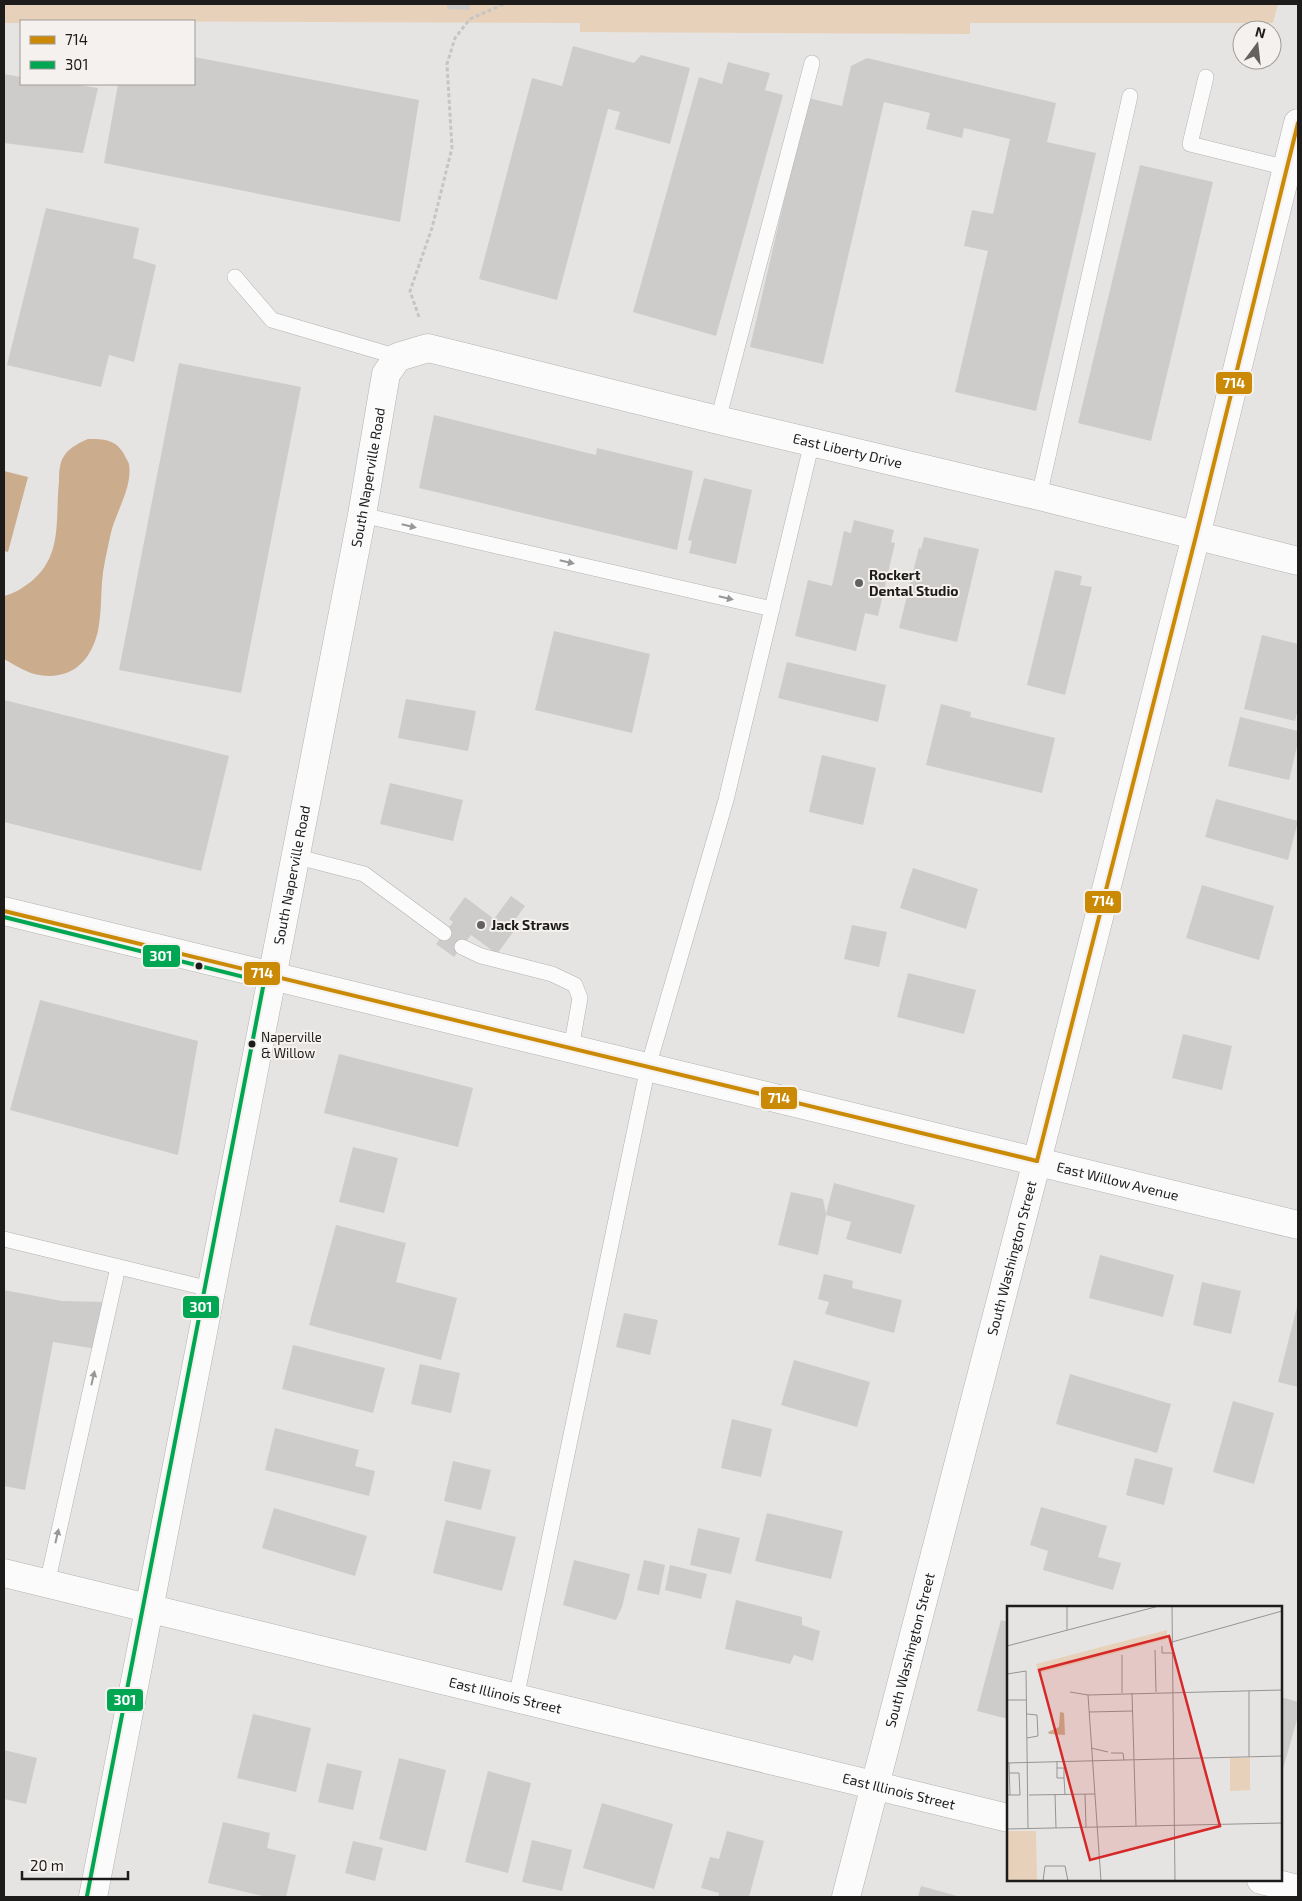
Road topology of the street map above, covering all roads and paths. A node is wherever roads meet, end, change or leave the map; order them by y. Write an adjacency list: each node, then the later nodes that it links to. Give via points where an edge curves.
1 (504, 4): 8 (path, via 470,19 455,38 447,64 452,148 432,228 410,291)
2 (812, 63): 10 (lane)
3 (1206, 77): 6 (lane, via 1190,144)
4 (1130, 96): 12 (lane)
5 (1298, 123): 6 (street, South Washington Street)
6 (1287, 168): 14 (street, South Washington Street)
7 (235, 277): 9 (lane, via 272,320)
8 (428, 348): 9 (street); 10 (street, East Liberty Drive)
9 (398, 357): 13 (street, South Naperville Road, via 386,374)
10 (718, 420): 11 (street, East Liberty Drive)
11 (812, 442): 12 (street, East Liberty Drive); 16 (lane)
12 (1039, 496): 14 (street, East Liberty Drive)
13 (362, 515): 16 (lane, one-way to 16); 17 (street, South Naperville Road)
14 (1196, 536): 15 (street, East Liberty Drive); 24 (street, South Washington Street)
15 (1298, 561)
16 (772, 609): 23 (lane, via 726,800)
17 (294, 856): 19 (lane, via 364,874); 21 (street, South Naperville Road)
18 (4, 911): 21 (street, East Willow Avenue)
19 (444, 934)
20 (462, 947): 22 (lane, via 481,956 552,974 574,985 580,998)
21 (271, 977): 22 (street, East Willow Avenue); 28 (street, South Naperville Road)
22 (570, 1049): 23 (street, East Willow Avenue)
23 (648, 1068): 24 (street, East Willow Avenue); 32 (lane)
24 (1037, 1161): 25 (street, East Willow Avenue); 33 (street, South Washington Street)
25 (1298, 1225)
26 (4, 1238): 27 (lane)
27 (118, 1266): 28 (lane); 30 (lane, one-way to 27)
28 (210, 1289): 31 (street, South Naperville Road)
29 (4, 1573): 30 (street, East Illinois Street)
30 (47, 1584): 31 (street, East Illinois Street)
31 (149, 1608): 32 (street, East Illinois Street); 37 (street, South Naperville Road)
32 (516, 1698): 33 (street, East Illinois Street)
33 (875, 1785): 34 (street, East Illinois Street); 38 (street, South Washington Street)
34 (1007, 1818)
35 (1265, 1881): 36 (street)
36 (1298, 1889)
37 (93, 1897)
38 (846, 1897)

